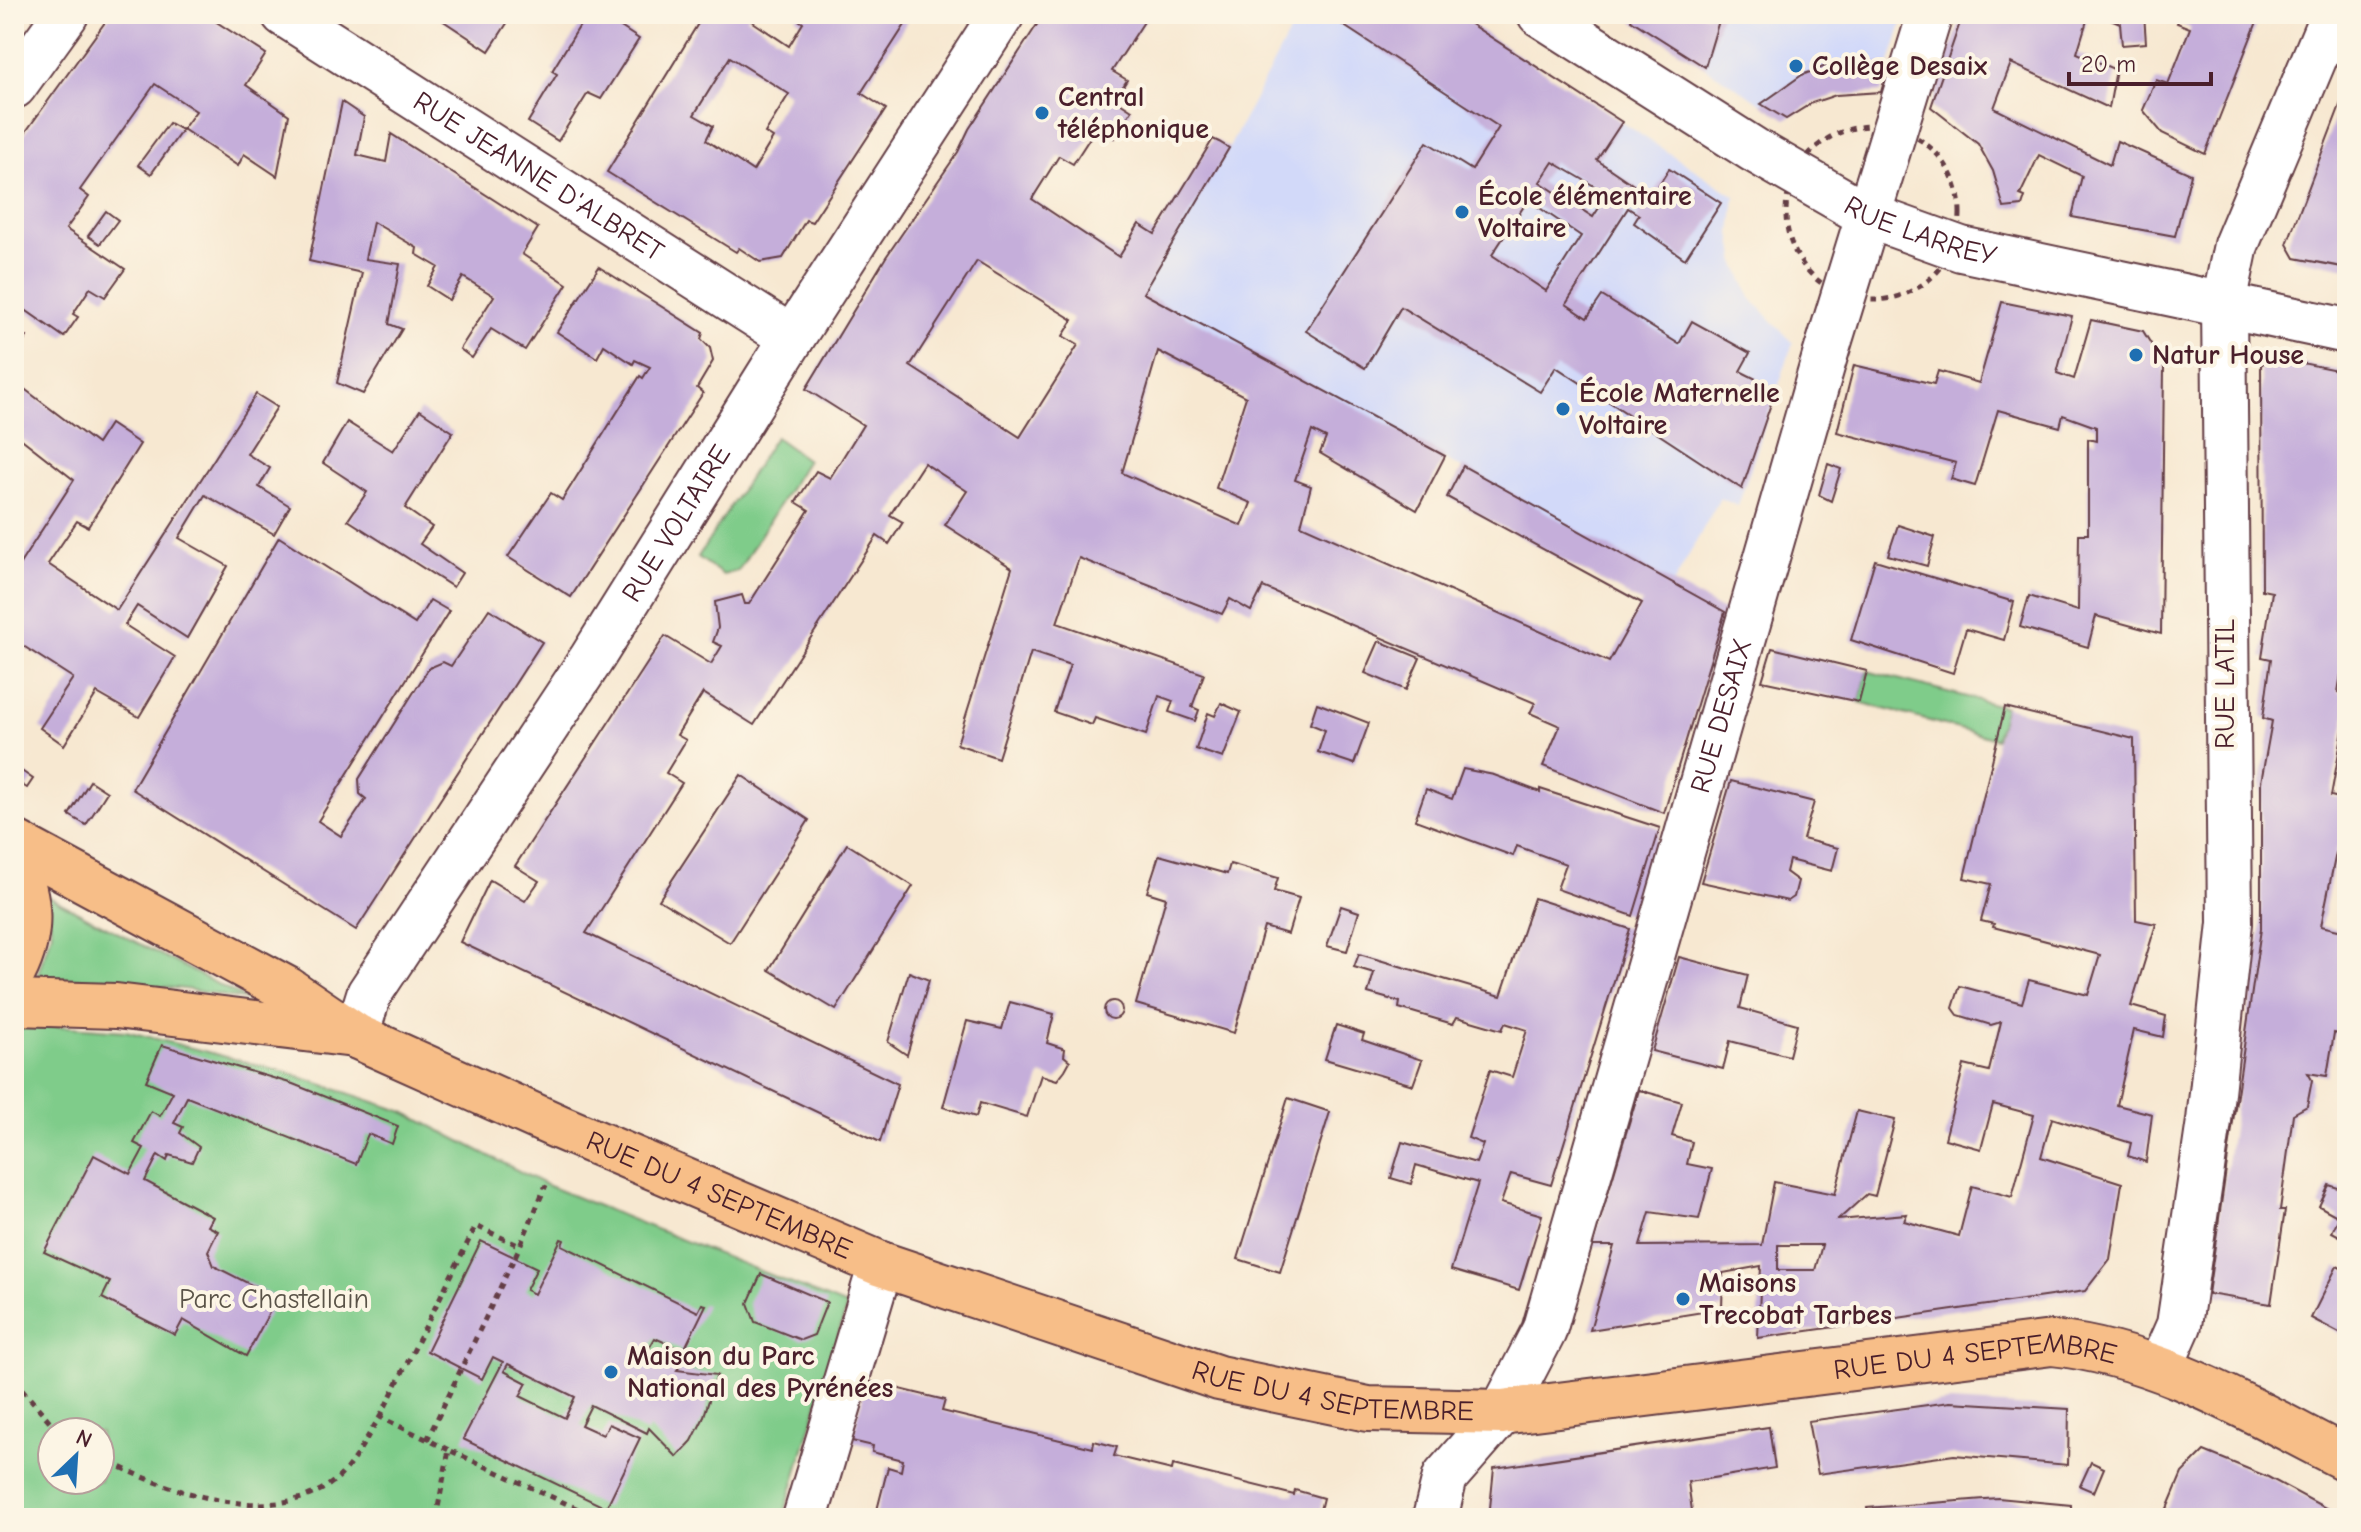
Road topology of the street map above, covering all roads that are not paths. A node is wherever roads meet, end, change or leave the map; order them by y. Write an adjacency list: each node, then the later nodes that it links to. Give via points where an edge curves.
1 (66, 14): 7 (street)
2 (284, 14): 11 (street, RUE JEANNE D'ALBRET)
3 (1002, 14): 11 (street, RUE VOLTAIRE)
4 (1540, 14): 8 (street, RUE LARREY)
5 (1930, 14): 8 (street, RUE DESAIX)
6 (2333, 14): 9 (street, RUE LATIL, via 2236,245)
7 (14, 86)
8 (1869, 216): 9 (street, RUE LARREY, via 1961,249); 19 (street, RUE DESAIX, via 1544,1331)
9 (2224, 303): 10 (street, RUE LARREY); 18 (street, RUE LATIL, via 2230,923 2209,1121 2179,1325)
10 (2347, 331)
11 (792, 338): 16 (street, RUE VOLTAIRE, via 592,658 369,994)
12 (14, 842): 16 (main road, RUE DU 4 SEPTEMBRE, via 287,989)
13 (14, 861): 14 (main road, via 26,886 30,919)
14 (14, 971)
15 (14, 1003): 16 (main road, RUE DU 4 SEPTEMBRE, via 116,1006)
16 (356, 1036): 17 (main road, RUE DU 4 SEPTEMBRE)
17 (881, 1264): 19 (main road, RUE DU 4 SEPTEMBRE, via 1219,1378 1368,1409); 21 (street)
18 (2160, 1368): 19 (main road, RUE DU 4 SEPTEMBRE, via 2124,1355 2052,1343); 20 (main road, RUE DU 4 SEPTEMBRE)
19 (1502, 1412): 22 (street, RUE DESAIX, via 1445,1477)
20 (2347, 1459)
21 (805, 1518)
22 (1435, 1518)

